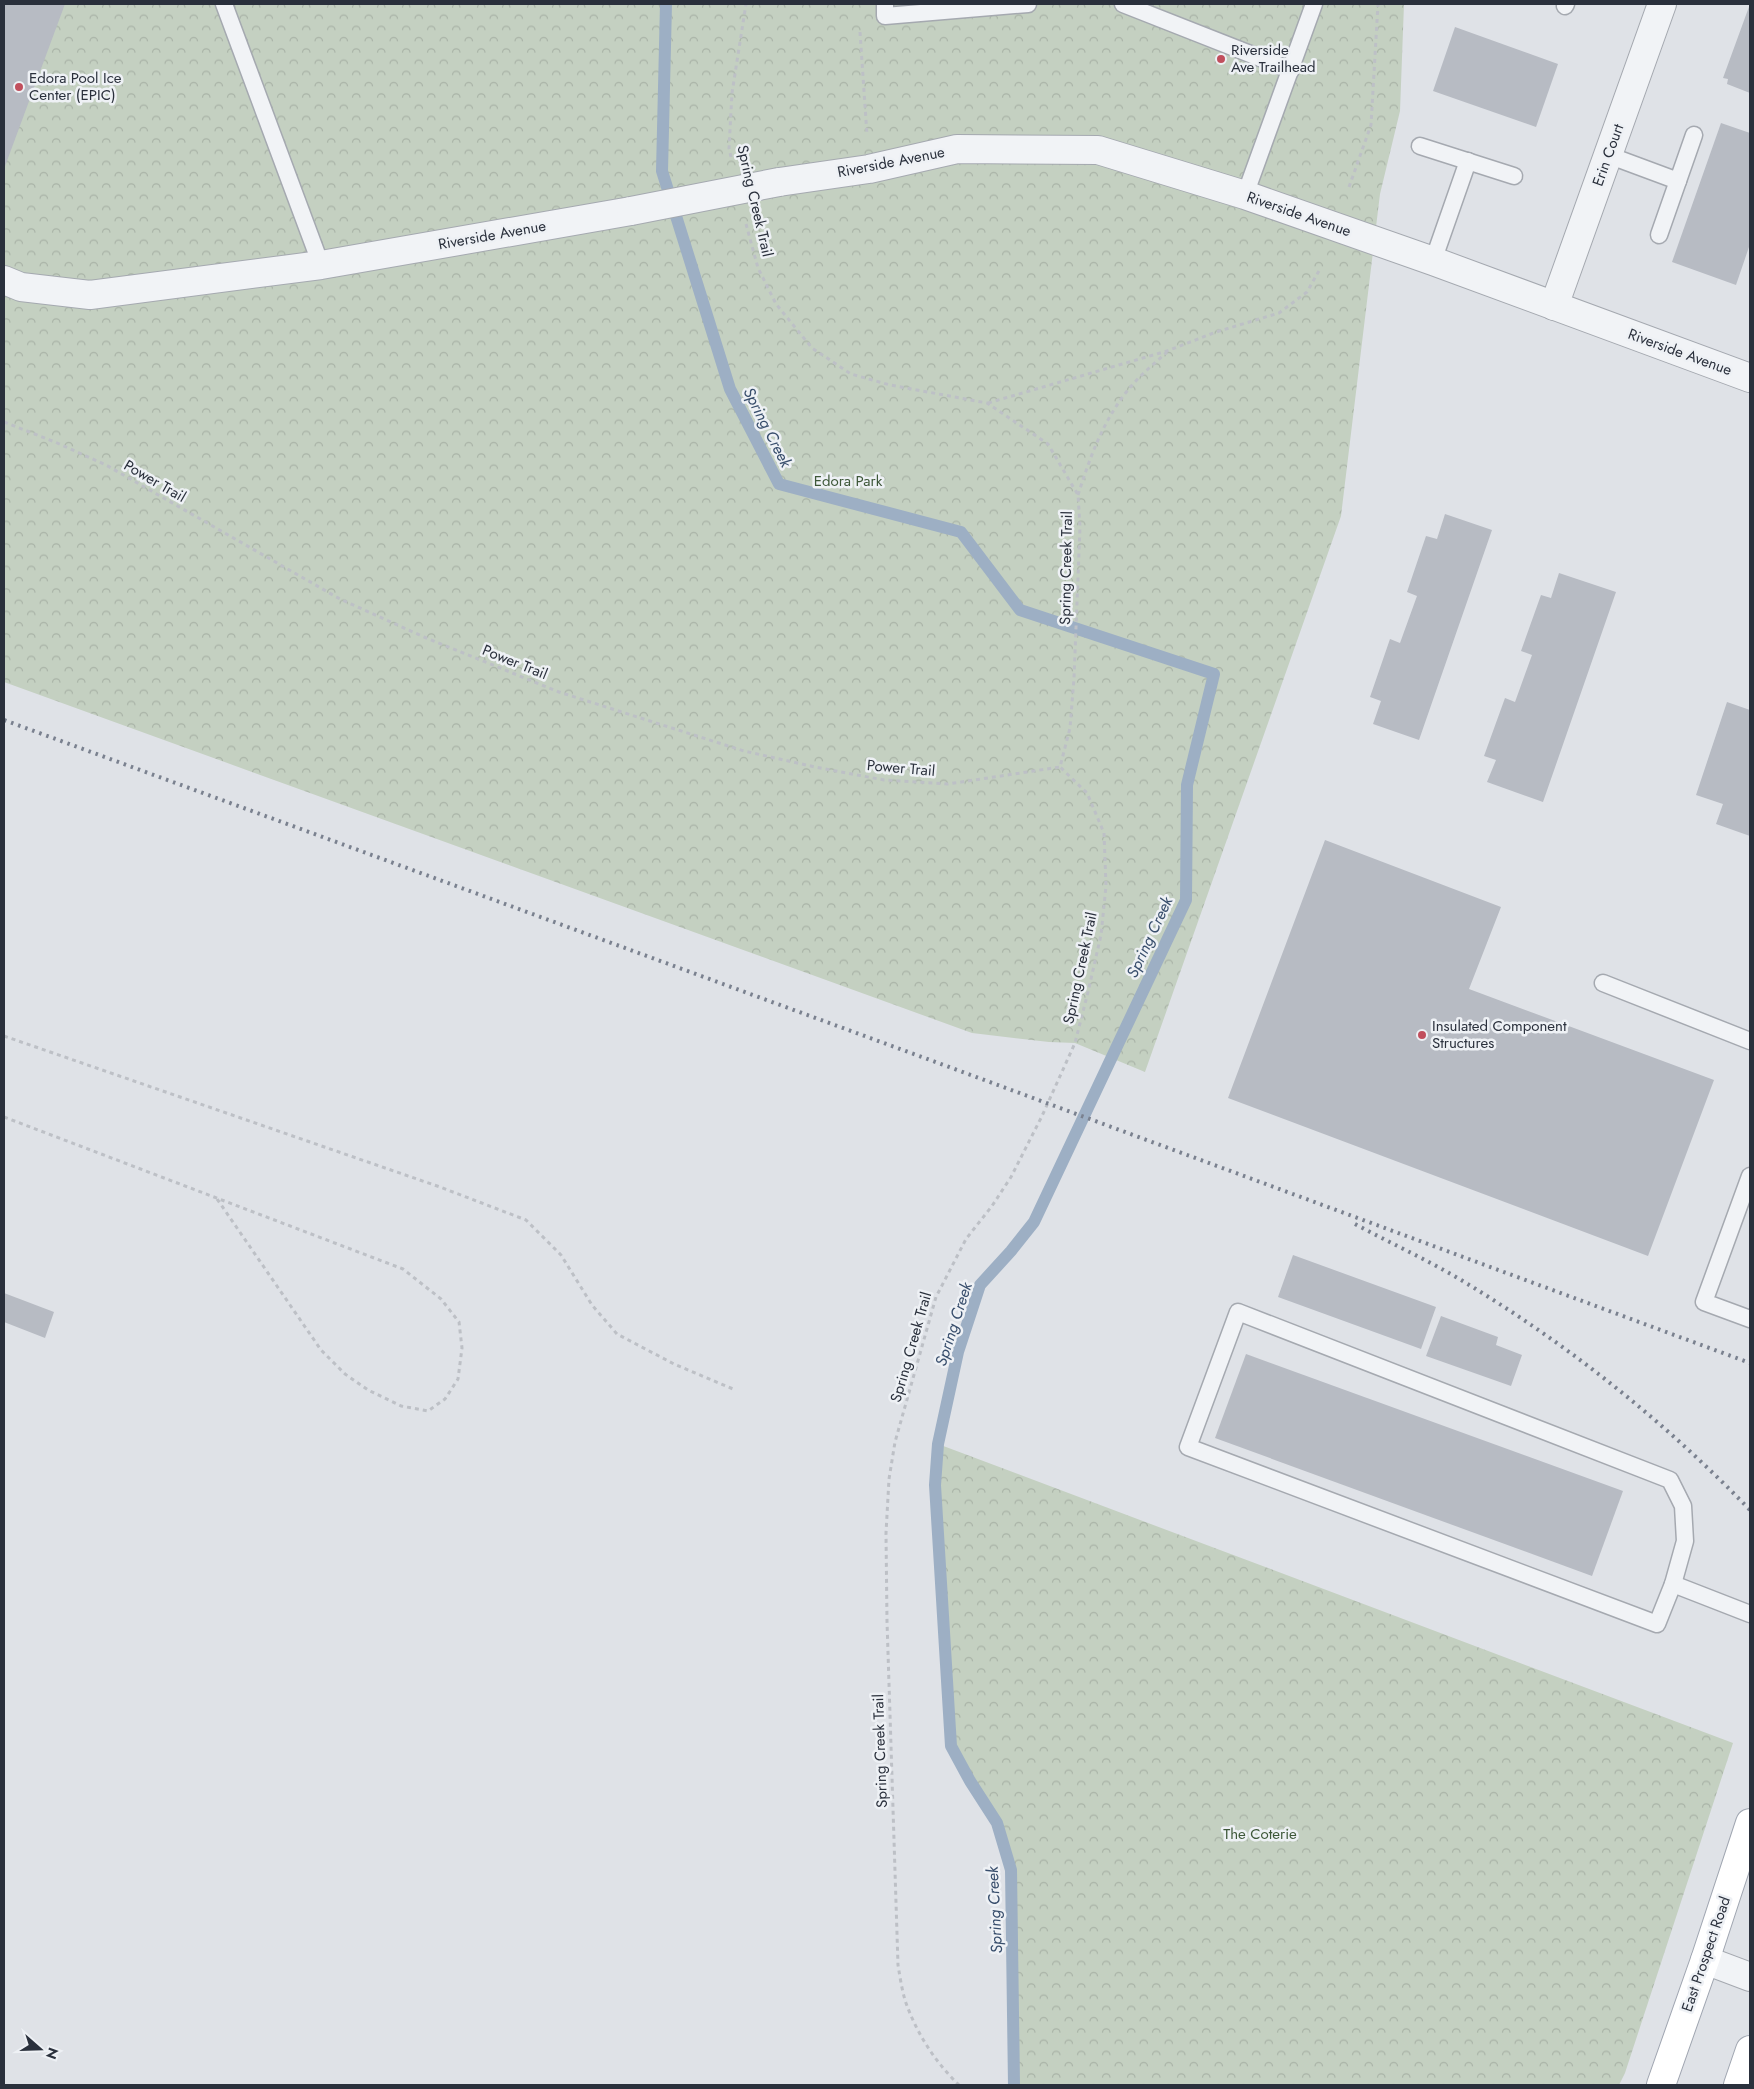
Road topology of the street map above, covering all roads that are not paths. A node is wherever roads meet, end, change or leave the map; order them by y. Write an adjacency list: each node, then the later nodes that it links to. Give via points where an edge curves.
1 (224, 4): 17 (lane)
2 (885, 4): 3 (lane, via 885,16)
3 (1028, 4)
4 (1123, 4): 7 (lane)
5 (1314, 4): 7 (lane)
6 (1662, 4): 10 (street, Erin Court)
7 (1291, 70): 14 (lane)
8 (1694, 136): 13 (lane)
9 (1420, 146): 11 (lane)
10 (1608, 155): 13 (lane); 19 (street, Erin Court)
11 (1468, 161): 12 (lane); 16 (lane)
12 (1514, 176)
13 (1678, 181): 15 (lane)
14 (1245, 195): 16 (street, Riverside Avenue); 17 (street, Riverside Avenue, bridge, via 1098,150 957,149 868,169 779,182)
15 (1659, 235)
16 (1433, 262): 19 (street, Riverside Avenue)
17 (322, 265): 18 (street, Riverside Avenue, via 90,295 21,287)
18 (4, 280)
19 (1554, 306): 20 (street, Riverside Avenue)
20 (1750, 378)
21 (1603, 983): 22 (lane)
22 (1750, 1041)
23 (1750, 1176): 24 (lane, via 1704,1302)
24 (1750, 1319)
25 (1673, 1584): 25 (lane, via 1657,1624 1188,1447 1238,1312 1670,1480 1683,1506 1685,1541); 26 (lane)
26 (1750, 1614)
27 (1750, 1823): 28 (main road, East Prospect Road)
28 (1705, 1960): 29 (street); 31 (main road, East Prospect Road)
29 (1750, 1977)
30 (1750, 2050): 32 (main road)
31 (1660, 2085)
32 (1738, 2085)

